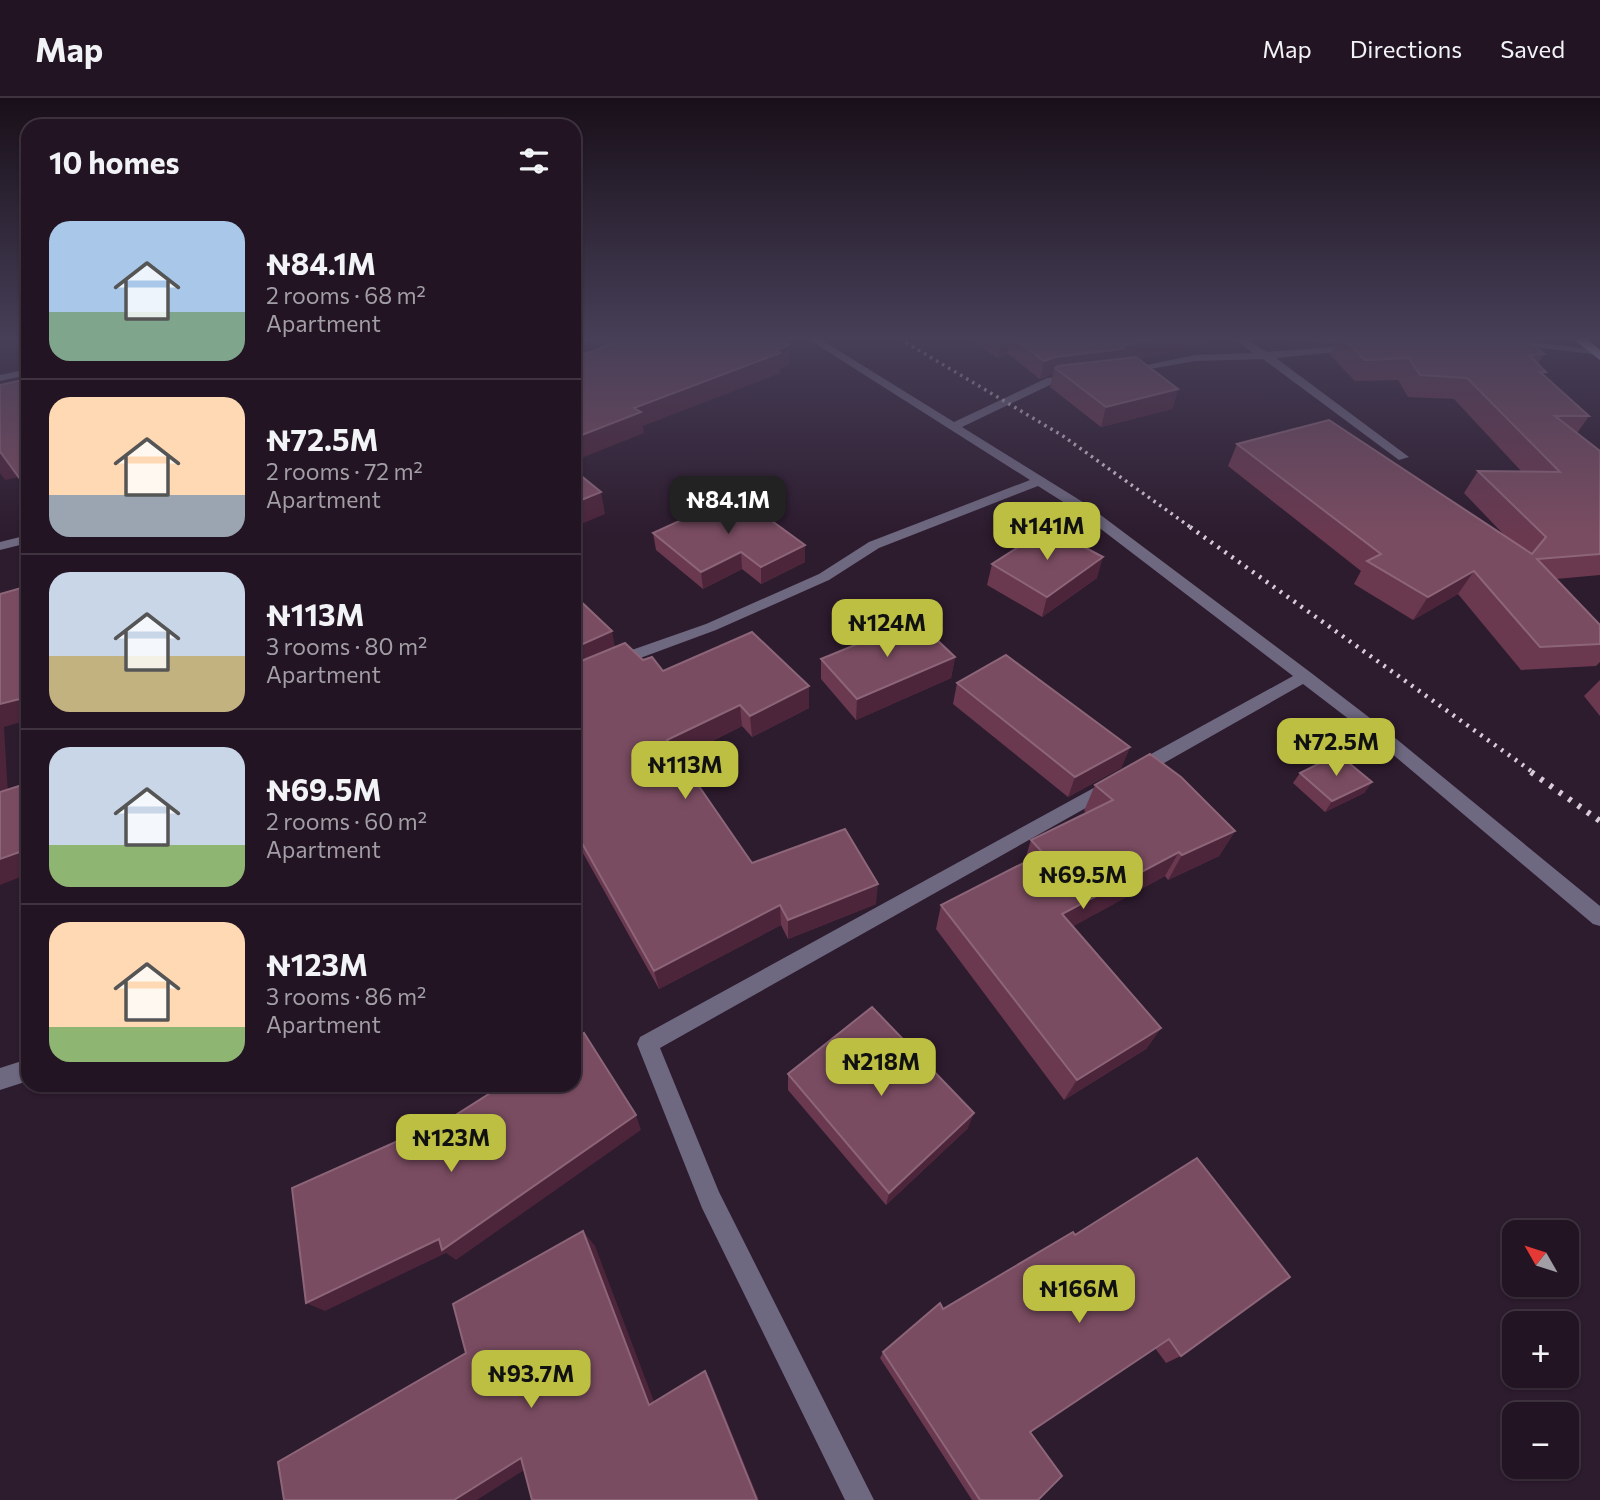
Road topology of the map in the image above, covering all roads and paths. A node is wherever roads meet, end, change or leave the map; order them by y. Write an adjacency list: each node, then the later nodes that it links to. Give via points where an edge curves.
1 (917, 404): 4 (street)
2 (1000, 404): 4 (street)
3 (1330, 404): 5 (street)
4 (953, 427): 6 (street)
5 (1404, 457)
6 (1039, 481): 9 (street, via 1081,507); 10 (street, via 874,545 824,577)
7 (21, 541): 8 (street)
8 (0, 546)
9 (1306, 676): 11 (street); 14 (street, via 648,1044 710,1200)
10 (581, 678)
11 (1600, 918)
12 (21, 1072): 13 (street)
13 (0, 1079)
14 (860, 1500)

